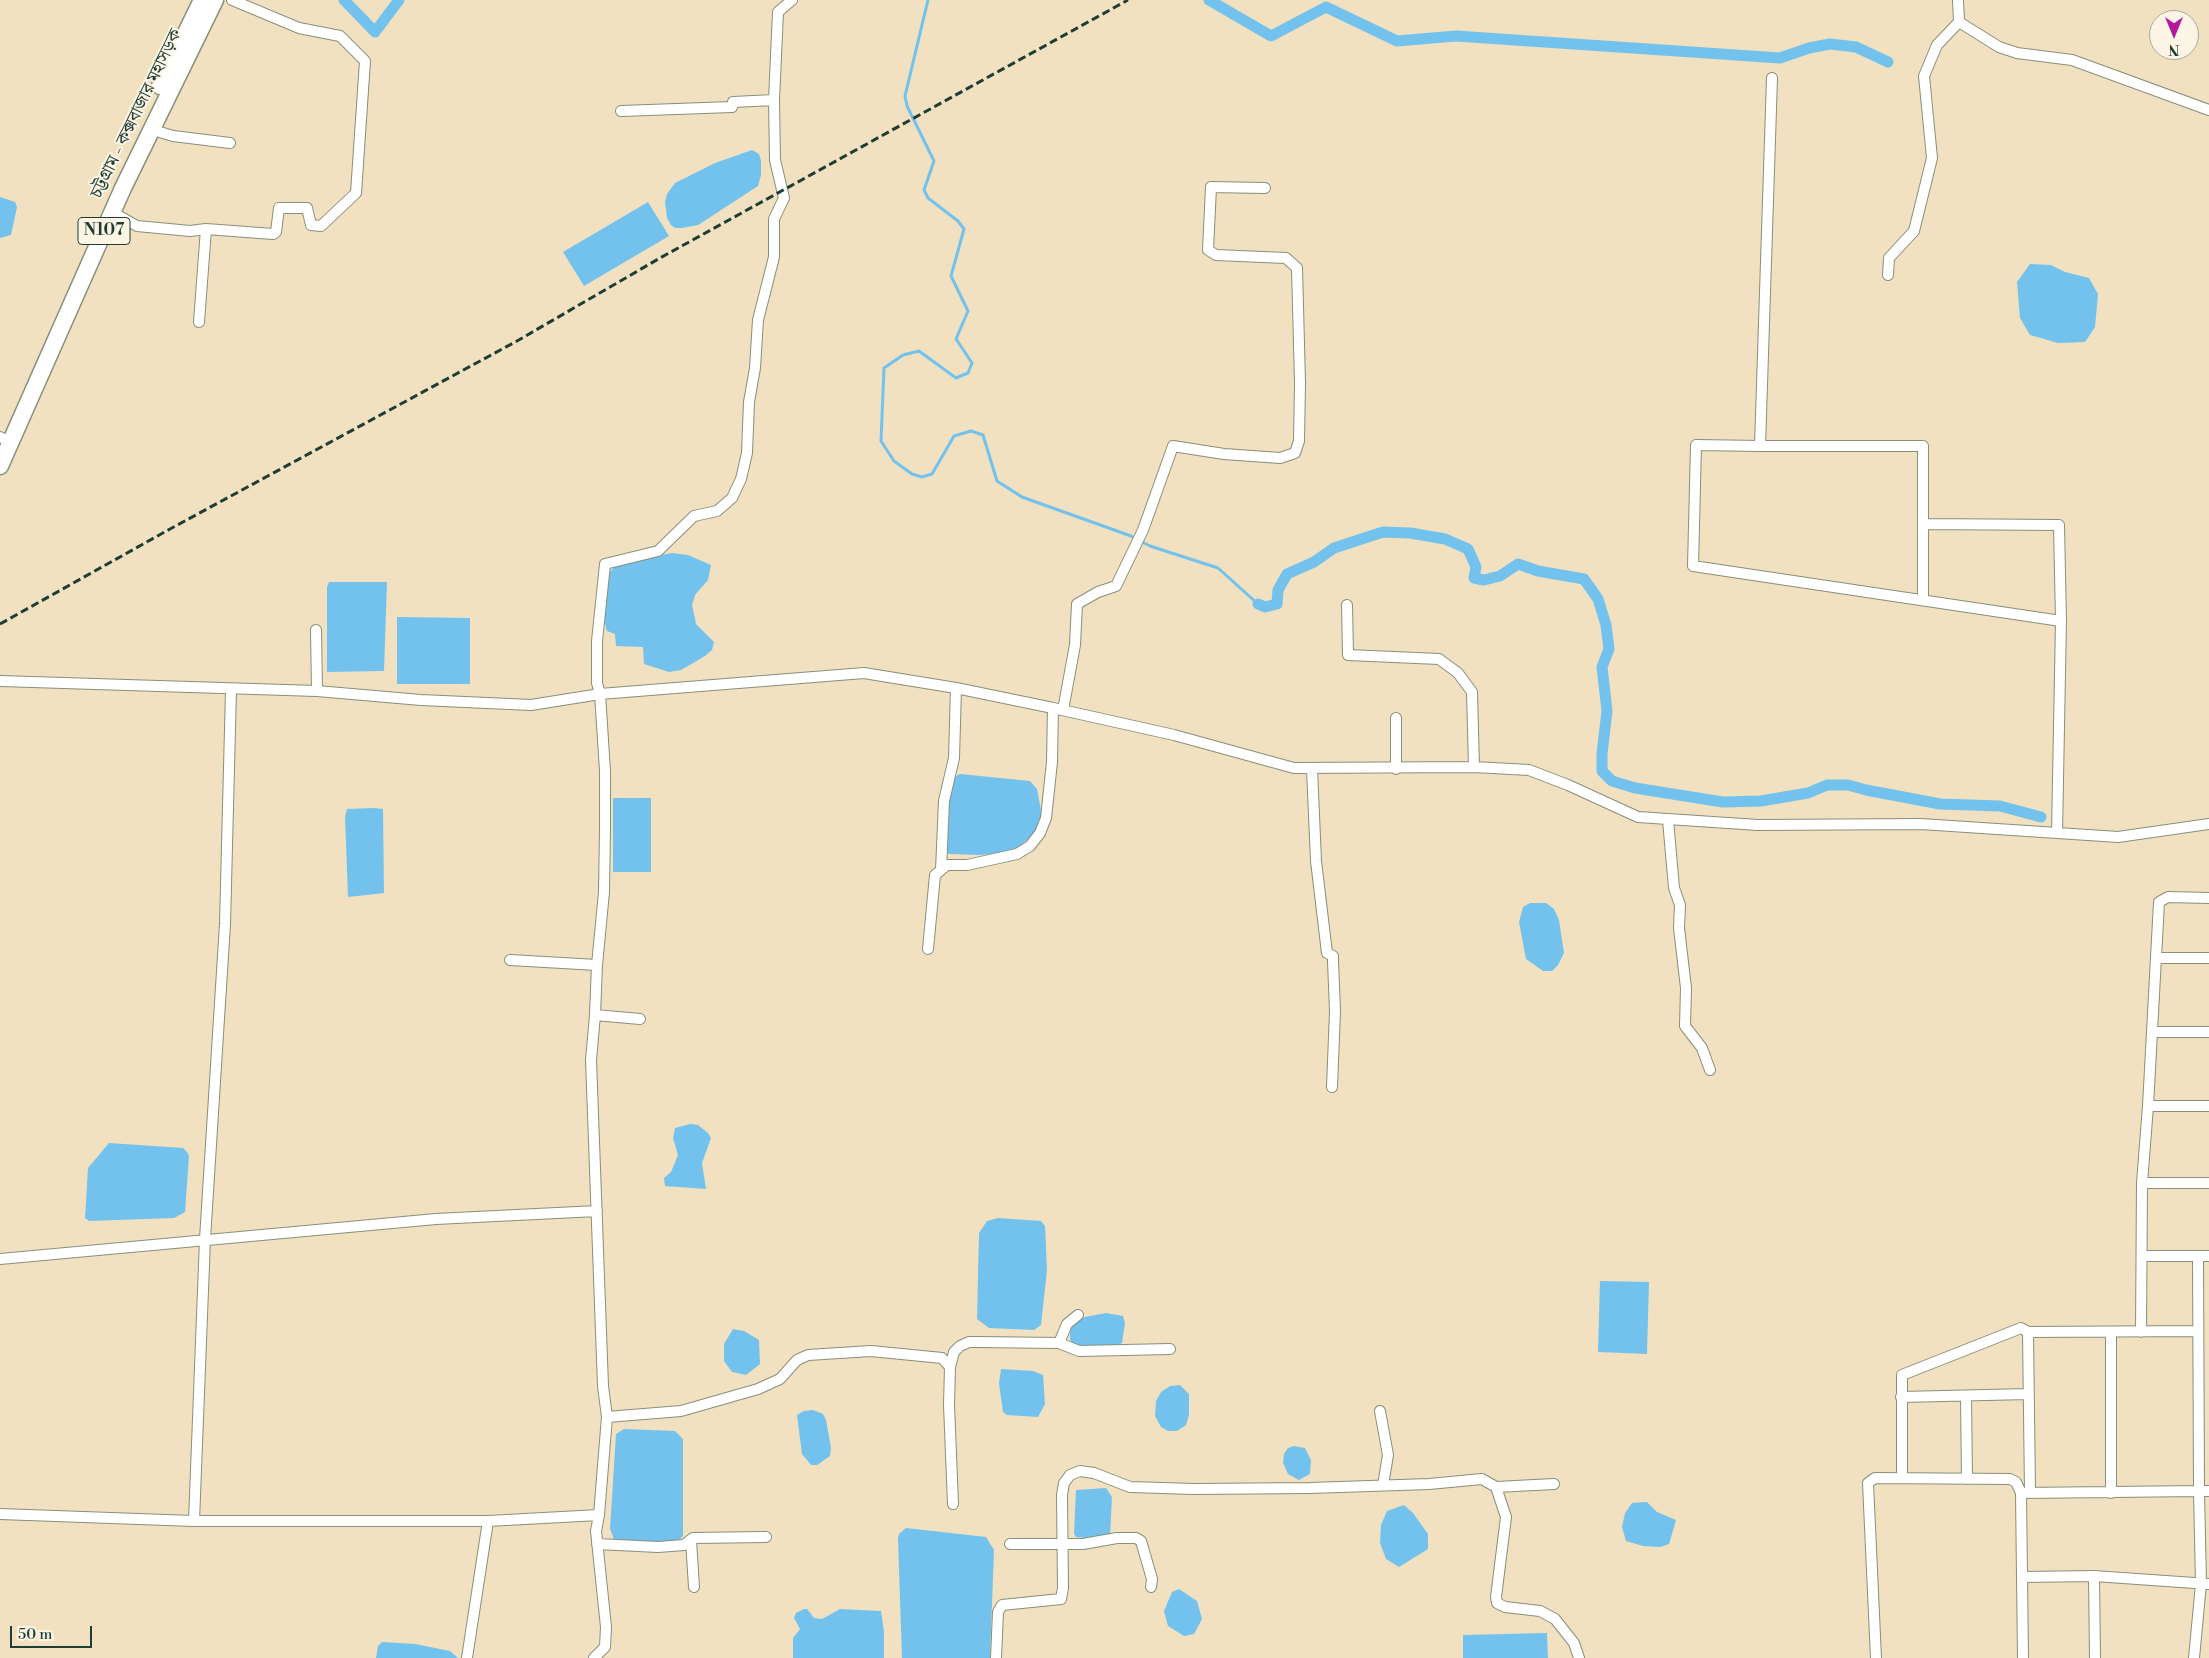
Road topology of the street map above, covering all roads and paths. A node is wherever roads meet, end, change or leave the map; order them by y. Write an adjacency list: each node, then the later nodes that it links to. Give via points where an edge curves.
1 (202, 0): 18 (highway, N107, via 186,28)
2 (216, 0): 11 (highway, চট্টগ্রাম - কক্সবাজার মহাসড়ক / N107)
3 (232, 0): 15 (street, via 299,28 340,36 365,61 356,193 316,225 308,208 282,207 278,211 274,234)
4 (792, 0): 8 (street, via 778,12)
5 (1958, 0): 6 (street)
6 (1959, 22): 9 (street, via 1999,47 2072,60); 16 (street, via 1937,44 1924,76 1932,158 1914,231 1889,258)
7 (1772, 78): 19 (street)
8 (774, 100): 10 (street, via 733,102 732,107); 30 (street, via 775,160 784,198 774,218 774,257 758,320 747,453 740,479 732,498 717,511 694,516 658,551 605,564 597,641)
9 (2209, 110)
10 (621, 111)
11 (150, 129): 12 (street, via 173,136); 14 (highway, চট্টগ্রাম - কক্সবাজার মহাসড়ক / N107)
12 (230, 142)
13 (1265, 188): 31 (street, via 1211,187 1208,250 1216,255 1286,258 1297,268 1300,383 1299,441 1295,453 1280,458 1173,446 1143,530 1116,586 1077,604 1075,645)
14 (112, 212): 15 (street, via 137,226); 20 (highway, চট্টগ্রাম - কক্সবাজার মহাসড়ক / N107)
15 (206, 230): 17 (street)
16 (1888, 275)
17 (200, 322)
18 (1, 439)
19 (1760, 446): 21 (street, via 1922,446); 22 (street, via 1696,445 1693,566)
20 (0, 466)
21 (1922, 524): 22 (street); 24 (street, via 2059,525)
22 (1923, 600): 24 (street)
23 (1347, 605): 33 (street, via 1348,655 1438,659 1458,673 1472,692)
24 (2061, 621): 38 (street)
25 (316, 630): 29 (street)
26 (0, 681): 28 (street)
27 (956, 688): 30 (street, via 864,673); 31 (street); 39 (street, via 954,758 944,801)
28 (231, 690): 29 (street); 57 (street, via 225,924)
29 (317, 691): 30 (street, via 531,705)
30 (600, 694): 45 (street, via 605,829 604,892)
31 (1058, 709): 34 (street, via 1174,735 1294,768); 39 (street, via 1046,818 1040,833 1030,846 1017,854 967,865 947,865)
32 (1396, 718): 35 (street)
33 (1474, 767): 35 (street); 36 (street, via 1529,770 1638,818)
34 (1312, 769): 35 (street); 51 (street, via 1316,861 1328,953 1333,956)
35 (1396, 769)
36 (1668, 820): 38 (street, via 1758,826 1921,824); 50 (street, via 1674,888 1680,905 1679,928 1686,988 1685,1026 1702,1048)
37 (2209, 824): 38 (street, via 2118,837)
38 (2057, 833)
39 (941, 870): 41 (street, via 935,875)
40 (2209, 898): 42 (street, via 2161,899)
41 (928, 949)
42 (2156, 958): 43 (street); 48 (street)
43 (2209, 958)
44 (510, 960): 45 (street)
45 (597, 965): 46 (street)
46 (595, 1014): 47 (street); 56 (street, via 591,1060)
47 (640, 1019)
48 (2152, 1032): 49 (street); 52 (street)
49 (2209, 1032)
50 (1710, 1070)
51 (1332, 1087)
52 (2148, 1106): 53 (street); 54 (street)
53 (2209, 1106)
54 (2142, 1183): 55 (street); 58 (street)
55 (2209, 1183)
56 (597, 1211): 57 (street, via 436,1219); 74 (street)
57 (205, 1239): 61 (street); 86 (street)
58 (2142, 1256): 59 (street); 66 (street)
59 (2198, 1256): 60 (street); 63 (street)
60 (2209, 1256)
61 (0, 1259)
62 (1078, 1315): 67 (street, via 1067,1324)
63 (2198, 1331): 66 (street); 80 (street)
64 (2028, 1332): 65 (street); 70 (street); 72 (street, via 2021,1328 1904,1372)
65 (2111, 1332): 66 (street); 82 (street)
66 (2141, 1332)
67 (1059, 1343): 68 (street, via 1079,1351); 69 (street, via 968,1342 954,1352)
68 (1170, 1349)
69 (950, 1367): 74 (street, via 942,1358 871,1351 808,1355 797,1360 780,1379 758,1390 681,1411); 83 (street)
70 (2029, 1394): 71 (street); 81 (street)
71 (1966, 1396): 72 (street); 76 (street)
72 (1901, 1397): 75 (street)
73 (1380, 1410): 78 (street, via 1388,1455)
74 (606, 1417): 85 (street)
75 (1902, 1478): 76 (street); 102 (street, via 1875,1478 1868,1483)
76 (1967, 1479): 81 (street, via 2010,1479)
77 (1554, 1484): 79 (street)
78 (1383, 1485): 79 (street, via 1482,1479); 92 (street, via 1204,1489 1130,1487 1080,1471 1070,1475 1064,1483)
79 (1496, 1487): 101 (street, via 1506,1517 1497,1603 1540,1611 1555,1619 1574,1643)
80 (2204, 1491): 82 (street); 95 (street)
81 (2026, 1493): 82 (street); 94 (street)
82 (2111, 1493)
83 (952, 1504)
84 (0, 1514): 86 (street)
85 (600, 1515): 87 (street); 90 (street)
86 (194, 1521): 87 (street)
87 (488, 1521): 98 (street)
88 (766, 1537): 89 (street)
89 (691, 1540): 90 (street, via 684,1545 658,1547); 96 (street)
90 (597, 1544): 99 (street, via 606,1627 605,1647)
91 (1010, 1544): 92 (street)
92 (1062, 1544): 97 (street, via 1139,1539 1152,1579); 100 (street, via 1061,1599 1002,1605 998,1612)
93 (2094, 1576): 94 (street); 95 (street); 104 (street)
94 (2022, 1577): 103 (street)
95 (2205, 1584): 105 (street)
96 (694, 1587)
97 (1151, 1587)
98 (467, 1658)
99 (594, 1658)
100 (996, 1658)
101 (1579, 1658)
102 (1876, 1658)
103 (2023, 1658)
104 (2095, 1658)
105 (2194, 1658)

